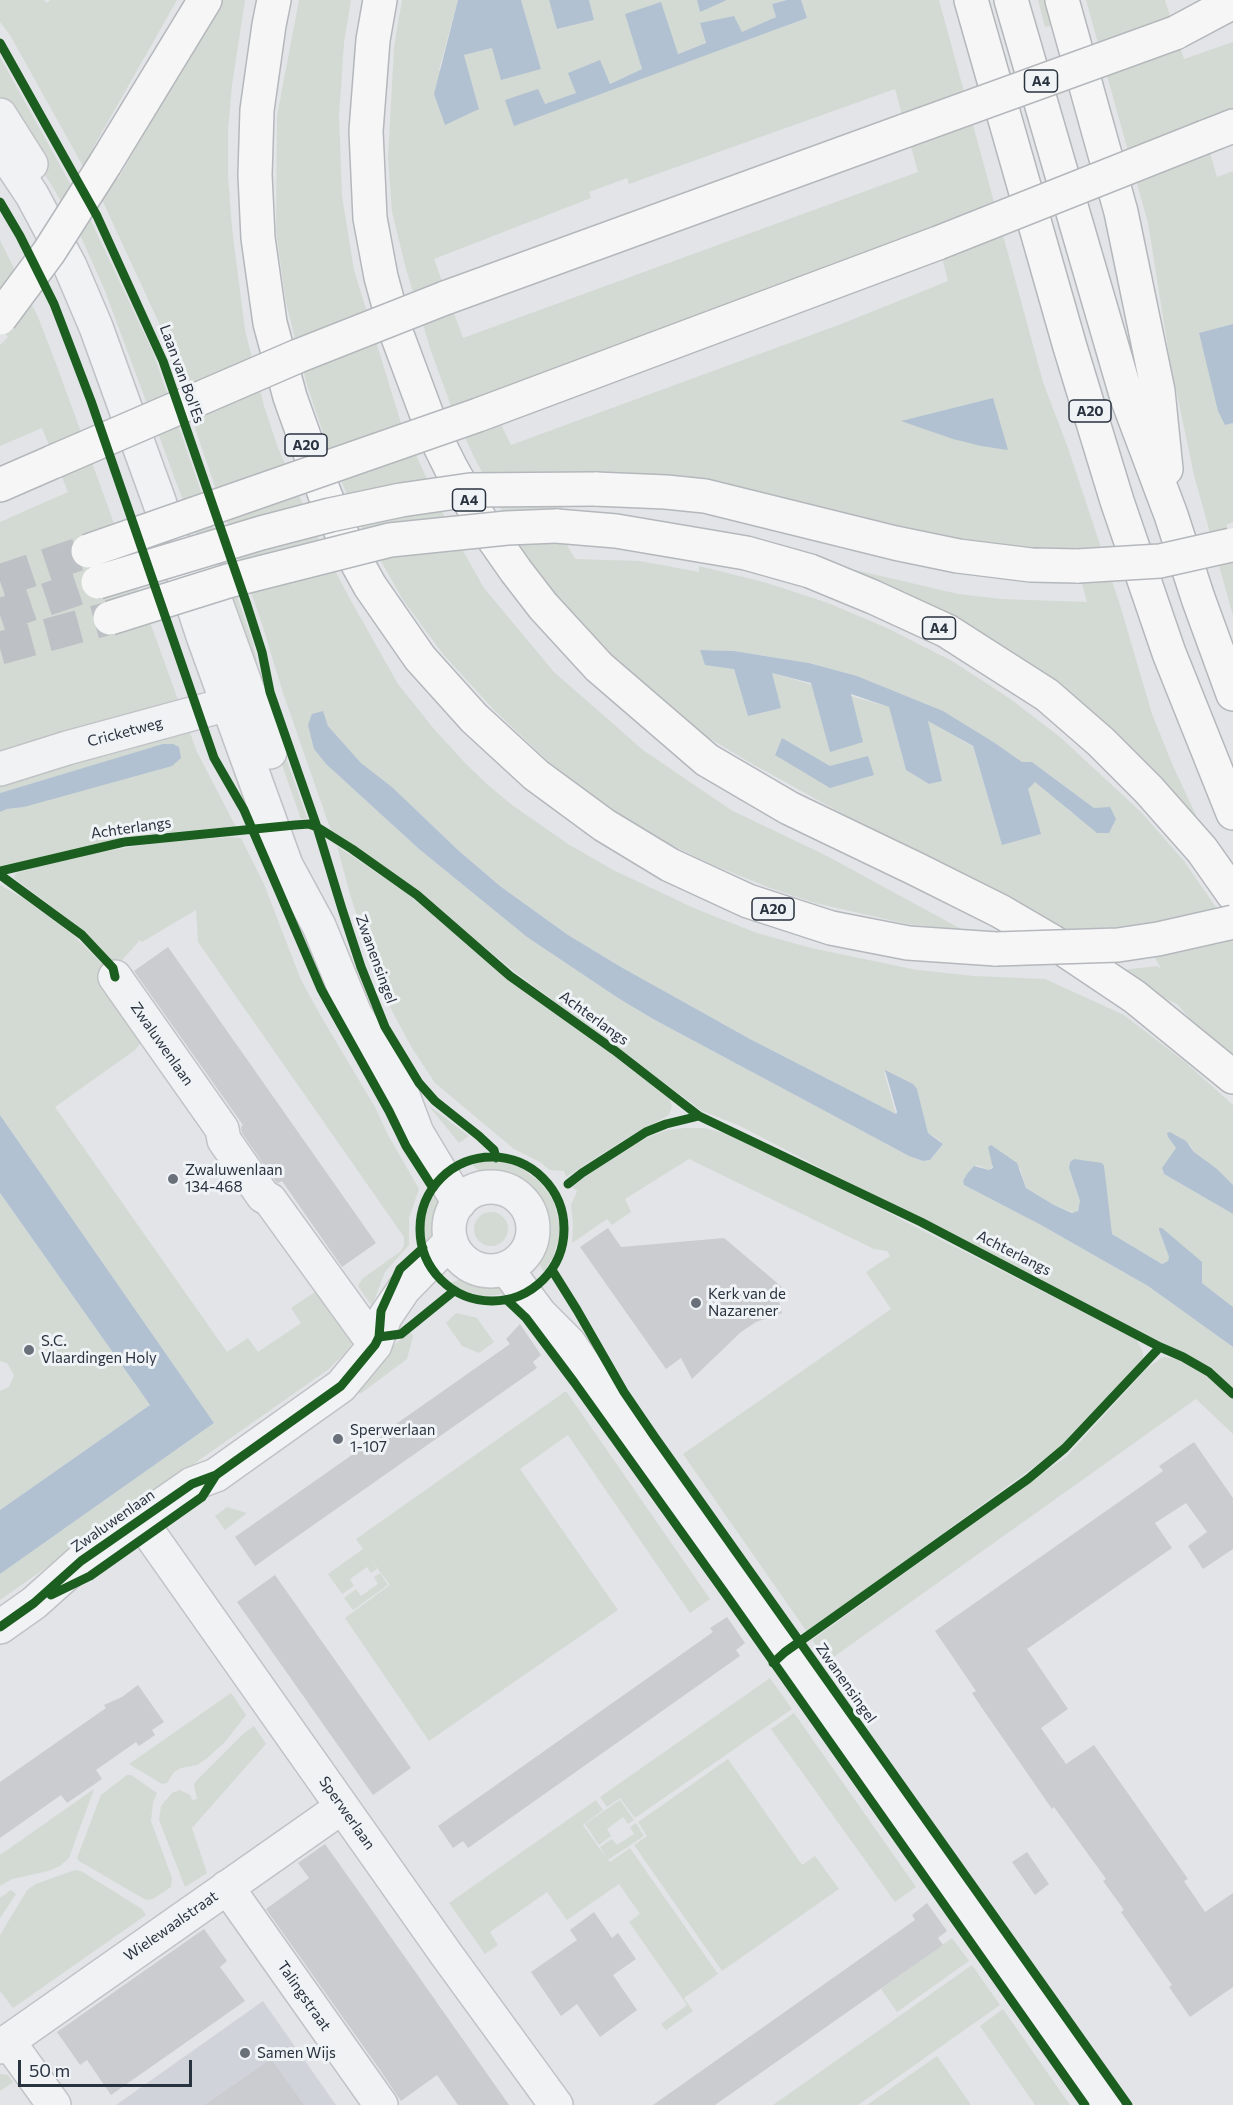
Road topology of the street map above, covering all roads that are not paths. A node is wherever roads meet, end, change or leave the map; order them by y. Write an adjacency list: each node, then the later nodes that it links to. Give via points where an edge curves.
1 (205, 0): 13 (highway, bridge, via 49,252)
2 (274, 0): 25 (highway, A20, bridge, via 257,110 255,175 258,238 270,323 290,397 325,495 370,586 420,658 474,718 536,775 604,825 670,865 748,901 831,928 908,943 996,949 1118,945)
3 (380, 0): 27 (highway, A4, via 366,131 370,218 381,277 396,332 434,434 481,521 536,597 599,667 707,760 789,808 916,868 1053,942 1135,997)
4 (971, 0): 23 (highway, A20, via 1117,501 1169,653)
5 (1011, 0): 15 (highway, A20, via 1127,398)
6 (1062, 0): 15 (highway, A20, via 1121,212 1139,295 1158,391)
7 (1233, 2): 9 (highway)
8 (1233, 14): 9 (highway, A4)
9 (1175, 33): 14 (highway, A4, bridge, via 445,298 288,360)
10 (0, 115): 21 (street, via 47,189 97,291)
11 (1219, 131): 17 (highway, bridge, via 938,243 478,415)
12 (0, 147): 21 (street, via 38,205 70,266 118,386 203,636)
13 (0, 318)
14 (0, 485)
15 (1171, 515): 20 (highway, A20)
16 (1232, 544): 18 (highway, A4, bridge, via 1160,561 1031,565 895,543 705,496 595,489 470,490 330,515)
17 (88, 551)
18 (98, 582)
19 (110, 618): 24 (highway, A4, bridge, via 228,581 390,540 507,528 555,526 616,531 746,553 810,571 947,631 1047,695 1149,790 1202,850)
20 (1233, 694)
21 (240, 701): 22 (street, Cricketweg); 28 (street, via 311,873 319,926 355,1014 402,1093 417,1133)
22 (0, 769)
23 (1233, 813)
24 (1233, 894)
25 (1233, 922)
26 (115, 977): 32 (street, Zwaluwenlaan, via 222,1129 224,1140 263,1196 270,1200)
27 (1233, 1077)
28 (469, 1196): 29 (street, via 450,1221); 30 (street, via 501,1189 525,1205 533,1232)
29 (451, 1241): 31 (street, via 463,1260); 32 (street, Zwaluwenlaan, via 404,1288 385,1317)
30 (516, 1261): 31 (street, via 489,1271); 41 (street, Zwanensingel, via 540,1314 569,1342)
31 (472, 1266): 32 (street, Zwaluwenlaan, via 441,1280)
32 (377, 1341): 33 (street, Zwaluwenlaan, via 341,1386 216,1474 202,1497)
33 (144, 1527): 34 (street, Zwaluwenlaan, via 90,1575 34,1603); 35 (street, Sperwerlaan)
34 (0, 1627)
35 (342, 1807): 36 (street, Wielewaalstraat); 40 (street, Sperwerlaan)
36 (227, 1887): 37 (street, Wielewaalstraat); 39 (street, Talingstraat)
37 (4, 2044): 38 (street)
38 (54, 2105)
39 (381, 2105)
40 (556, 2105)
41 (1106, 2105)

